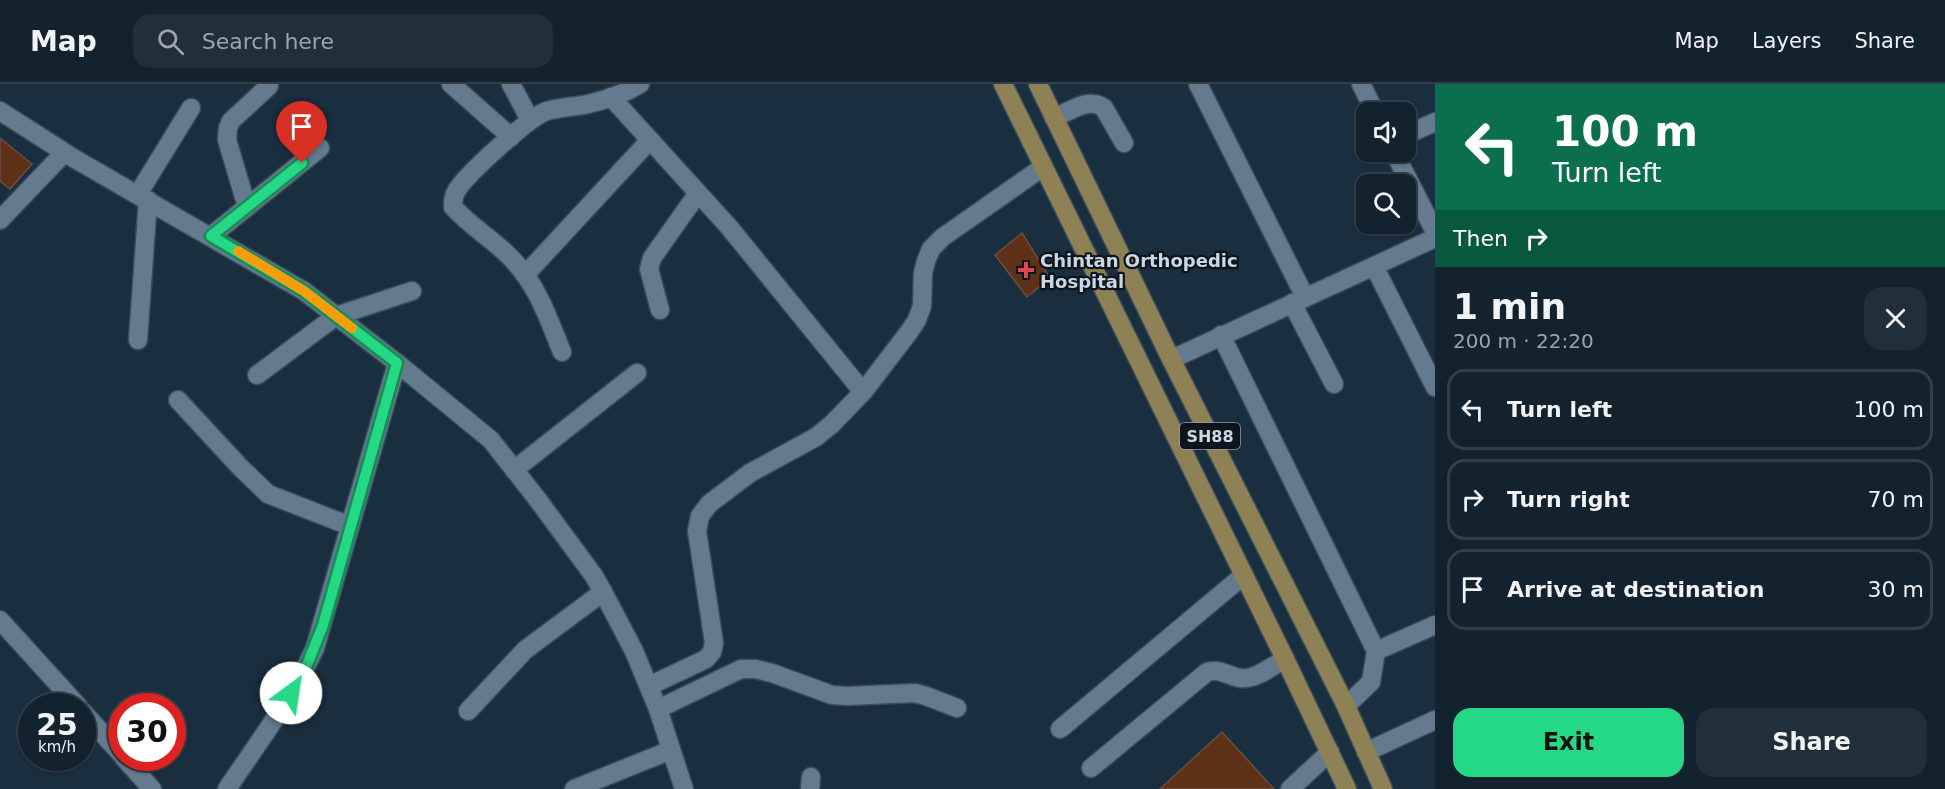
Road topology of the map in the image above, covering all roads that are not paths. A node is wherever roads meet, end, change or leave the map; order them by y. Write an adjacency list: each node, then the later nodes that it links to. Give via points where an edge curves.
1 (451, 84): 17 (street)
2 (511, 84): 14 (street)
3 (640, 84): 9 (street)
4 (1002, 84): 23 (main road, SH88)
5 (1038, 84): 13 (main road, SH88)
6 (1198, 84): 34 (street)
7 (1361, 84): 10 (street)
8 (269, 86): 26 (street, via 228,128 226,140)
9 (611, 97): 14 (street, via 547,111); 18 (street)
10 (1370, 102)
11 (191, 108): 25 (street)
12 (0, 111): 21 (street)
13 (1054, 118): 19 (street, via 1088,103 1098,104); 40 (main road, SH88)
14 (530, 120): 17 (street)
15 (1435, 122): 16 (street)
16 (1416, 131)
17 (511, 136): 32 (street, via 458,189 453,207 495,242)
18 (650, 140): 24 (street); 32 (street)
19 (1124, 143)
20 (320, 148): 26 (street)
21 (64, 153): 25 (street); 27 (street)
22 (1399, 162): 28 (street)
23 (1043, 167): 46 (street, via 943,237 932,249 923,273 922,306 917,320); 50 (main road, SH88)
24 (698, 193): 35 (street, via 652,258 649,269); 46 (street)
25 (143, 197): 29 (street); 38 (street)
26 (247, 207): 29 (street)
27 (0, 220)
28 (1435, 232)
29 (211, 236): 36 (street, via 304,291)
30 (1435, 238): 31 (street)
31 (1374, 266): 34 (street); 45 (street)
32 (525, 275): 39 (street, via 535,288)
33 (412, 291): 36 (street)
34 (1299, 300): 37 (street); 44 (street)
35 (660, 310)
36 (336, 316): 41 (street); 43 (street)
37 (1221, 335): 40 (street); 54 (street)
38 (138, 340)
39 (562, 352)
40 (1172, 359): 58 (main road, SH88)
41 (397, 363): 48 (street, via 491,440); 49 (street)
42 (638, 373): 48 (street)
43 (257, 375)
44 (1334, 384)
45 (1435, 387)
46 (863, 392): 56 (street, via 816,437 750,473 709,504 700,516 697,531 714,643 712,652 706,659)
47 (178, 400): 49 (street, via 268,494)
48 (514, 470): 51 (street)
49 (350, 525): 72 (street, via 323,625 305,670)
50 (1244, 576): 55 (main road, SH88); 64 (street)
51 (603, 592): 56 (street); 61 (street, via 525,650)
52 (0, 620): 57 (street)
53 (1435, 625): 54 (street)
54 (1376, 651): 58 (street, via 1371,682)
55 (1285, 658): 67 (main road, SH88); 69 (street, via 1252,677 1207,672)
56 (648, 686): 60 (street)
57 (66, 693)
58 (1346, 706): 68 (main road, SH88)
59 (957, 708): 60 (street, via 915,693 832,695 772,673 741,669)
60 (658, 709): 66 (street)
61 (468, 711)
62 (1435, 720): 68 (street)
63 (96, 726): 65 (street)
64 (1060, 729)
65 (108, 740)
66 (671, 750): 73 (street); 74 (street)
67 (1330, 752): 75 (street); 76 (main road, SH88)
68 (1366, 753): 77 (main road, SH88)
69 (1091, 768)
70 (136, 771): 71 (street)
71 (152, 789)
72 (227, 789)
73 (574, 789)
74 (684, 789)
75 (1290, 789)
76 (1347, 789)
77 (1383, 789)

